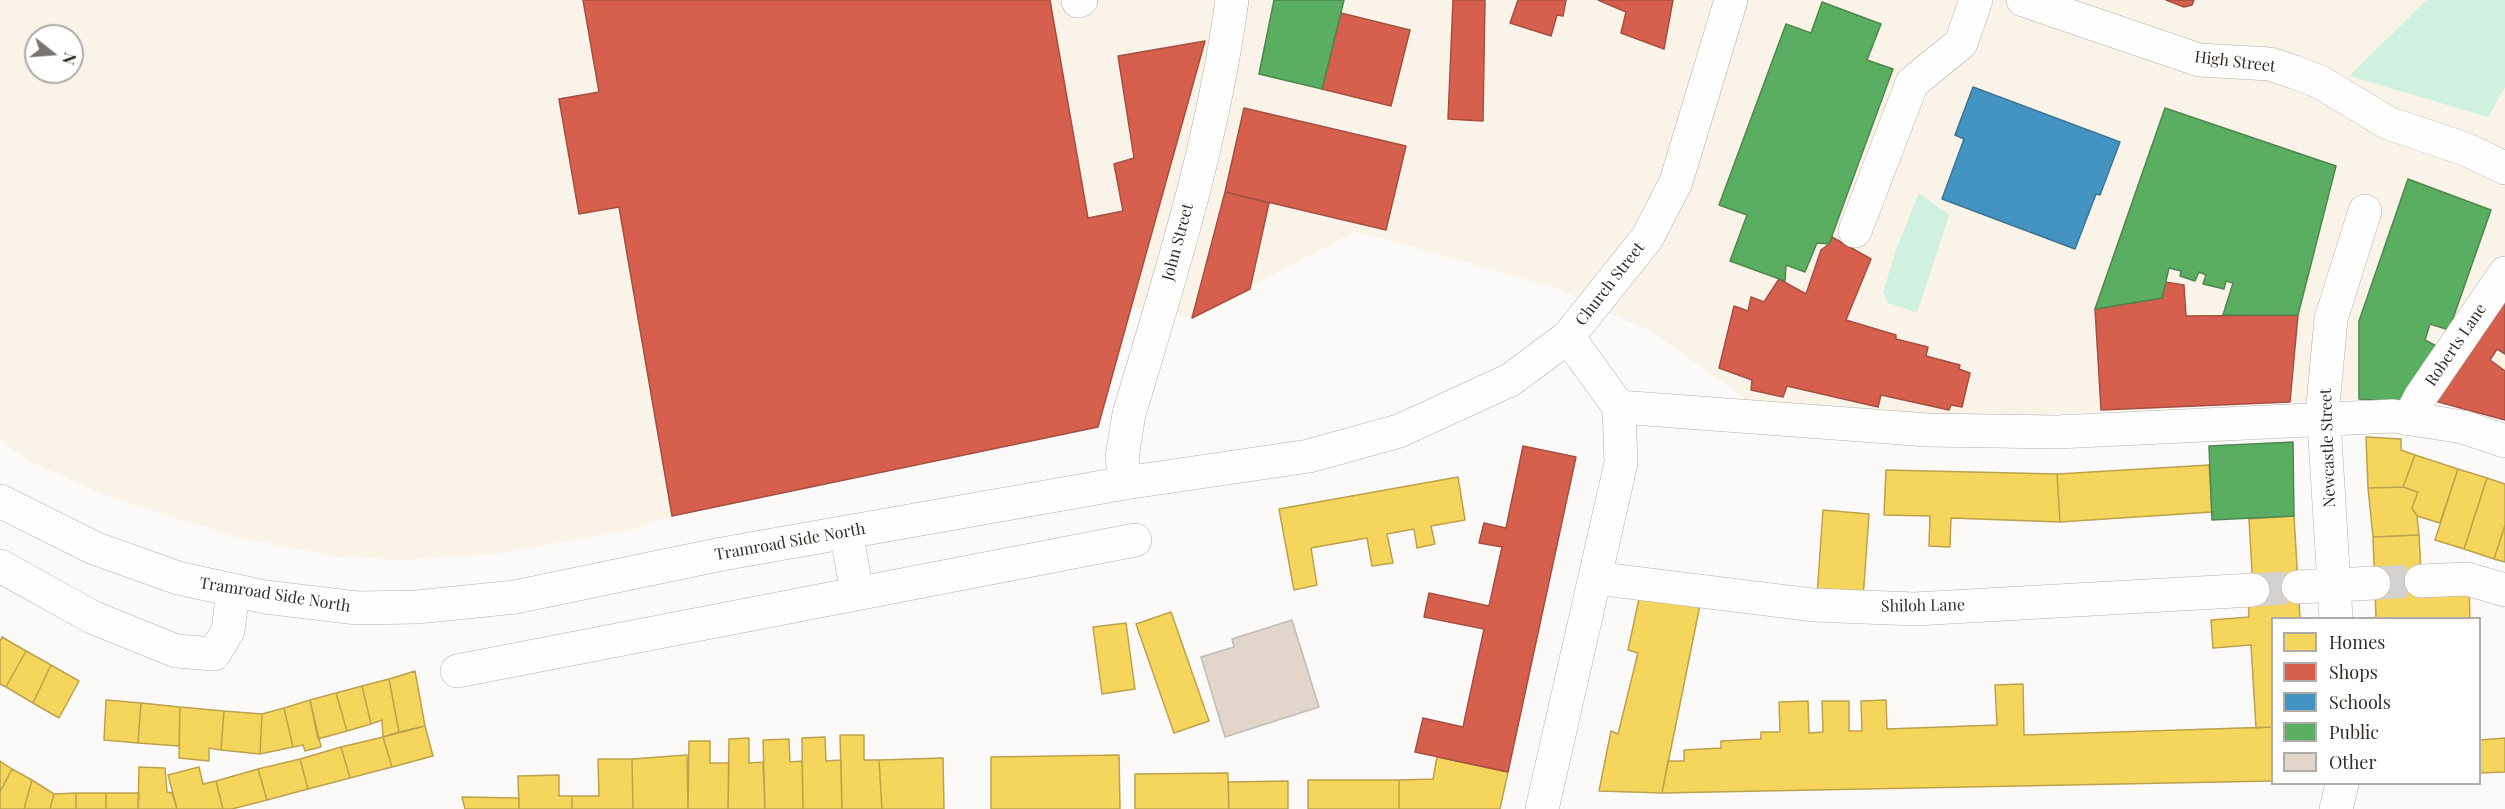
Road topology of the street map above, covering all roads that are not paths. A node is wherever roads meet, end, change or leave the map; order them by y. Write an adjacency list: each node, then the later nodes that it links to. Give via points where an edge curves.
1 (1232, 0): 14 (street, John Street, via 1201,161 1130,414 1122,457)
2 (1731, 0): 9 (street, Church Street, via 1676,182 1647,238)
3 (1976, 0): 7 (street, via 1961,43 1911,83)
4 (2023, 0): 5 (street, High Street, via 2199,60 2270,64 2294,72 2320,82 2388,123 2465,149)
5 (2505, 168)
6 (2365, 211): 11 (street, Newcastle Street, via 2331,319)
7 (1855, 231)
8 (2505, 273): 12 (street, Roberts Lane)
9 (1568, 337): 10 (street, Church Street); 14 (street, Tramroad Side North, via 1510,380 1399,431 1309,456)
10 (1619, 407): 11 (street, via 1928,430 2057,432); 19 (street, via 1621,463)
11 (2324, 419): 12 (street); 22 (street, Newcastle Street)
12 (2409, 419): 13 (street, via 2463,427)
13 (2505, 441)
14 (1125, 483): 16 (street, Tramroad Side North)
15 (0, 501): 24 (street, Tramroad Side North, via 94,548 178,578)
16 (846, 532): 24 (street, Tramroad Side North, via 516,597 417,607 357,608); 27 (street)
17 (1135, 540): 27 (street)
18 (0, 566): 24 (street, via 92,617 176,651 213,654 228,631)
19 (1595, 578): 25 (street, Shiloh Lane, via 1813,605 1915,609); 31 (street)
20 (2421, 581): 26 (street, via 2467,579)
21 (2374, 583): 22 (street)
22 (2335, 586): 23 (street); 28 (street, Newcastle Street)
23 (2298, 587)
24 (233, 590)
25 (2253, 590)
26 (2505, 590)
27 (857, 592): 29 (street)
28 (2336, 617)
29 (457, 671)
30 (2342, 785): 32 (street)
31 (1542, 809)
32 (2336, 809)

